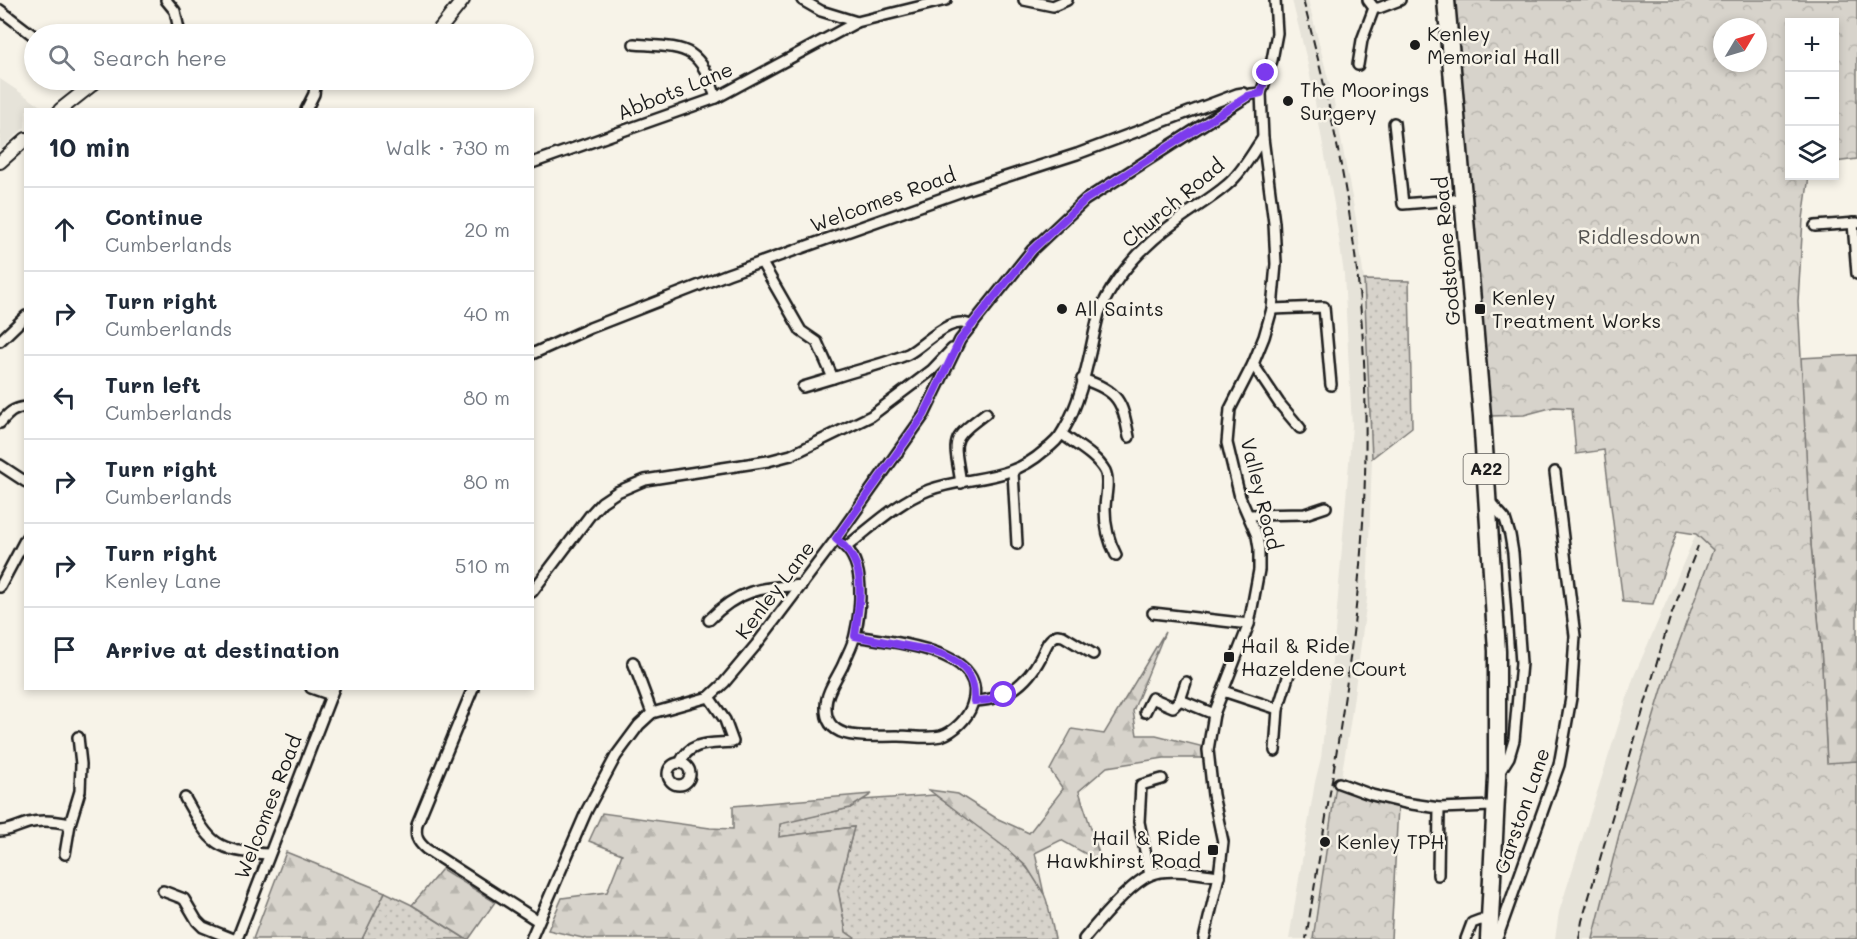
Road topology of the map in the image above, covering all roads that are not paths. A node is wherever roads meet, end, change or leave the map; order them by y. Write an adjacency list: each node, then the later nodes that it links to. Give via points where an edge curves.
1 (166, 0): 15 (street)
2 (463, 0): 16 (street)
3 (802, 0): 13 (street)
4 (814, 0): 13 (street)
5 (946, 0): 14 (street, Abbots Lane)
6 (1024, 0): 7 (street, via 1053,6)
7 (1068, 0)
8 (1275, 0): 22 (street, via 1278,33)
9 (1400, 0): 11 (street, via 1379,8)
10 (1446, 0): 32 (highway, Godstone Road / A22)
11 (1371, 4): 19 (street)
12 (0, 10): 17 (street)
13 (821, 11): 14 (street)
14 (856, 22): 24 (street, Abbots Lane)
15 (177, 24)
16 (444, 24)
17 (24, 28)
18 (634, 44): 24 (street, via 674,47 690,53 706,69)
19 (1358, 65)
20 (82, 90): 25 (street)
21 (315, 90): 26 (street)
22 (1261, 93): 23 (street, Kenley Lane); 28 (street, Valley Road)
23 (1248, 96): 35 (street, Welcomes Road, via 1237,94 1077,154); 39 (street, Kenley Lane, via 1085,200 1032,250)
24 (716, 98): 31 (street, Abbots Lane)
25 (62, 108)
26 (307, 108)
27 (1394, 123): 32 (street, via 1403,204)
28 (1263, 138): 37 (street, Valley Road, via 1274,223); 45 (street, Church Road, via 1227,186 1176,221 1130,263 1105,298)
29 (24, 141): 30 (street)
30 (0, 162)
31 (534, 162)
32 (1464, 199): 59 (highway, Godstone Road / A22)
33 (1855, 223): 34 (street); 36 (street)
34 (1815, 226)
35 (762, 262): 42 (street, Welcomes Road); 44 (street, via 801,331 817,342)
36 (1857, 274)
37 (1272, 309): 43 (street, Valley Road); 46 (street, via 1324,307)
38 (24, 318): 40 (street)
39 (972, 326): 41 (street, Kenley Lane); 44 (street, via 959,323 933,334 909,353)
40 (0, 340)
41 (960, 340): 62 (street, Kenley Lane, via 924,415); 69 (street, via 932,370 871,416 791,455 645,480 617,492 591,514)
42 (534, 353)
43 (1252, 364): 51 (street); 61 (street, Valley Road, via 1230,409 1227,443)
44 (833, 378): 47 (street)
45 (1082, 379): 52 (street, Church Road, via 1074,412); 53 (street, via 1103,386 1114,395 1124,411)
46 (1331, 385)
47 (803, 387)
48 (24, 406): 50 (street, via 8,413)
49 (986, 412): 58 (street, via 959,433 955,445)
50 (0, 423)
51 (1300, 428)
52 (1062, 434): 55 (street, Church Road, via 1034,460); 66 (street, via 1104,471 1106,525)
53 (1129, 437)
54 (0, 465): 57 (street)
55 (1013, 472): 58 (street, Church Road); 64 (street)
56 (1555, 472): 106 (street, Garston Lane, via 1575,636 1571,698 1559,765 1502,928 1498,936)
57 (24, 481)
58 (961, 483): 65 (street, Church Road, via 929,490 900,505)
59 (1488, 499): 91 (highway, Godstone Road / A22, via 1498,658); 91 (street, Godstone Road, via 1504,519 1510,535 1521,663 1515,740)
60 (1326, 507): 61 (street, via 1305,514)
61 (1248, 515): 72 (street, Valley Road, via 1260,548)
62 (836, 539): 65 (street); 67 (street, Kenley Lane)
63 (24, 542): 68 (street)
64 (1017, 544)
65 (846, 547): 73 (street, via 858,567 861,588)
66 (1116, 555)
67 (802, 585): 71 (street, via 759,588 724,604); 81 (street, Kenley Lane)
68 (0, 587)
69 (534, 589)
70 (1153, 613): 72 (street)
71 (709, 620)
72 (1248, 624): 79 (street, Valley Road)
73 (855, 636): 83 (street, via 948,657 971,678); 83 (street, via 827,698 828,721 840,732 867,737 942,735 964,719)
74 (1093, 654): 83 (street, via 1057,635 1047,641 1033,671 1018,687 1004,695)
75 (633, 662): 86 (street)
76 (1289, 674): 84 (street)
77 (1186, 682): 82 (street)
78 (472, 690): 105 (street, via 417,824 416,835 426,849)
79 (1223, 691): 84 (street); 87 (street, Valley Road)
80 (332, 692): 100 (street, Welcomes Road)
81 (709, 697): 86 (street, Kenley Lane); 90 (street, via 734,742 700,744 690,748)
82 (1180, 700): 85 (street, via 1173,707 1152,698); 87 (street)
83 (974, 701)
84 (1278, 709): 89 (street)
85 (1145, 712)
86 (652, 713): 105 (street, via 616,756 587,810)
87 (1214, 714): 103 (street, Valley Road, via 1208,750 1223,842)
88 (78, 737): 97 (street, via 80,791)
89 (1275, 751)
90 (680, 763)
91 (1497, 777): 96 (highway, Godstone Road / A22)
92 (1162, 779): 101 (street, via 1141,785 1139,822)
93 (1339, 783): 95 (street, via 1393,802)
94 (185, 798): 100 (street, via 213,841 246,853)
95 (1439, 808): 96 (street); 102 (street)
96 (1496, 809): 106 (highway, Godstone Road / A22)
97 (70, 824): 98 (street, via 48,820); 99 (street)
98 (0, 831)
99 (65, 854)
100 (269, 854): 107 (street, Welcomes Road)
101 (1150, 875): 103 (street, via 1176,871); 109 (street, via 1123,896)
102 (1438, 875)
103 (1219, 876): 110 (street, Valley Road)
104 (163, 891): 107 (street, via 184,899 203,927)
105 (538, 921): 108 (street)
106 (1490, 932): 111 (street, via 1480,920 1472,923)
107 (235, 939)
108 (531, 939)
109 (1084, 939)
110 (1204, 939)
111 (1466, 939)

